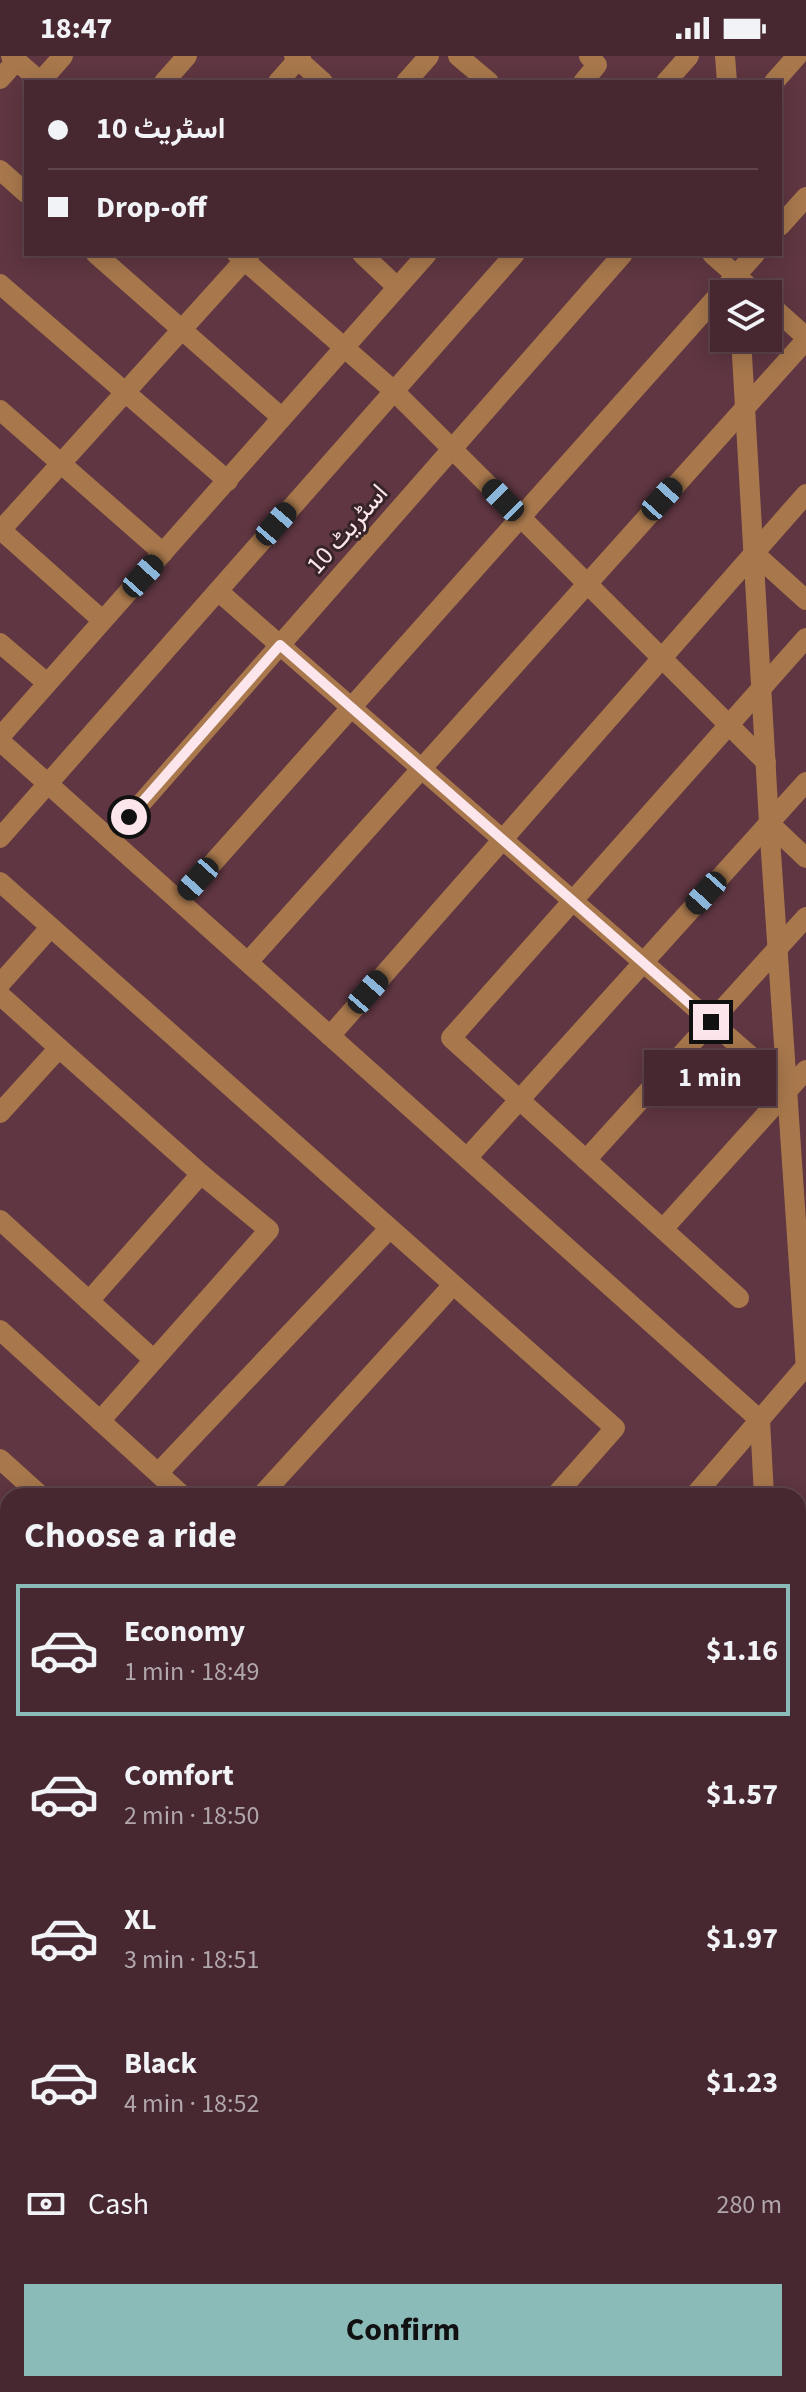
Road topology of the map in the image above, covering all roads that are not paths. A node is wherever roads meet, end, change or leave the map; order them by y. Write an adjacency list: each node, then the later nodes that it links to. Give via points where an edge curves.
1 (63, 56): 13 (street)
2 (187, 56): 14 (street)
3 (429, 56): 17 (street)
4 (458, 56): 18 (street)
5 (589, 56): 19 (street, via 597,65)
6 (689, 56): 20 (street)
7 (725, 56): 21 (street)
8 (298, 57): 15 (street); 16 (street)
9 (14, 58): 11 (street); 12 (street)
10 (800, 60): 22 (street)
11 (0, 79)
12 (38, 80)
13 (42, 80)
14 (166, 80)
15 (280, 80)
16 (321, 80)
17 (408, 80)
18 (487, 80)
19 (585, 80)
20 (668, 80)
21 (727, 80)
22 (776, 80)
23 (0, 170): 24 (street)
24 (24, 191)
25 (806, 197): 26 (street)
26 (782, 224)
27 (98, 256): 39 (street)
28 (244, 256): 39 (street); 41 (street)
29 (364, 256): 37 (street)
30 (425, 256): 37 (street)
31 (513, 256): 43 (street)
32 (621, 256): 48 (street, اسٹریٹ 10)
33 (714, 256): 35 (street)
34 (753, 256): 35 (street)
35 (737, 275): 52 (street)
36 (0, 284): 44 (street)
37 (397, 287): 41 (street)
38 (782, 316): 40 (street)
39 (182, 330): 44 (street); 47 (street)
40 (806, 338): 45 (street)
41 (343, 346): 43 (street); 47 (street)
42 (742, 352): 45 (street)
43 (394, 391): 48 (street); 57 (street)
44 (126, 393): 49 (street); 50 (street)
45 (745, 407): 55 (street); 56 (street)
46 (0, 410): 49 (street)
47 (281, 417): 50 (street)
48 (452, 449): 52 (street); 62 (street, اسٹریٹ 10)
49 (61, 464): 53 (street); 54 (street)
50 (228, 481): 54 (street)
51 (806, 494): 55 (street)
52 (520, 517): 56 (street); 66 (street)
53 (0, 531): 59 (street)
54 (163, 553): 59 (street)
55 (754, 553): 58 (street); 63 (street); 65 (street)
56 (586, 583): 63 (street); 70 (street)
57 (218, 591): 62 (street); 72 (street)
58 (806, 600)
59 (102, 620): 64 (street)
60 (806, 638): 65 (street)
61 (0, 643): 64 (street)
62 (280, 645): 66 (street); 75 (street, اسٹریٹ 10)
63 (661, 658): 67 (street); 76 (street)
64 (47, 683): 68 (street)
65 (762, 688): 67 (street); 69 (street)
66 (351, 707): 70 (street); 79 (street)
67 (729, 725): 69 (street); 80 (street)
68 (0, 739): 72 (street)
69 (766, 762): 73 (street)
70 (421, 768): 76 (street); 84 (street)
71 (806, 782): 73 (street)
72 (48, 783): 74 (street); 75 (street)
73 (769, 823): 77 (street); 83 (street); 85 (street)
74 (0, 838)
75 (110, 839): 79 (street)
76 (502, 839): 80 (street); 89 (street)
77 (806, 858)
78 (0, 882): 82 (street)
79 (179, 901): 84 (street)
80 (573, 901): 85 (street); 93 (street, via 451,1038)
81 (806, 917): 83 (street)
82 (49, 929): 86 (street); 99 (street)
83 (777, 949): 88 (street); 92 (street)
84 (248, 962): 89 (street)
85 (644, 963): 88 (street); 93 (street)
86 (0, 984)
87 (0, 995): 90 (street)
88 (711, 1022): 92 (street); 96 (street)
89 (330, 1036): 95 (street)
90 (59, 1048): 94 (street); 97 (street)
91 (806, 1070): 92 (street)
92 (786, 1090): 100 (street); 106 (street)
93 (519, 1100): 95 (street); 96 (street)
94 (0, 1113)
95 (467, 1158): 107 (street)
96 (586, 1160): 100 (street)
97 (201, 1174): 103 (street); 105 (street, via 269,1230)
98 (0, 1220): 103 (street)
99 (389, 1229): 101 (street); 110 (street)
100 (663, 1229): 102 (street)
101 (453, 1285): 113 (street); 114 (street, via 615,1428)
102 (739, 1298)
103 (89, 1301): 105 (street)
104 (0, 1330): 108 (street)
105 (154, 1360): 108 (street)
106 (805, 1367): 107 (street)
107 (760, 1420): 115 (street); 116 (street)
108 (100, 1421): 110 (street)
109 (0, 1459): 111 (street)
110 (158, 1473): 112 (street)
111 (32, 1488)
112 (174, 1488)
113 (268, 1488)
114 (562, 1488)
115 (701, 1488)
116 (764, 1488)

